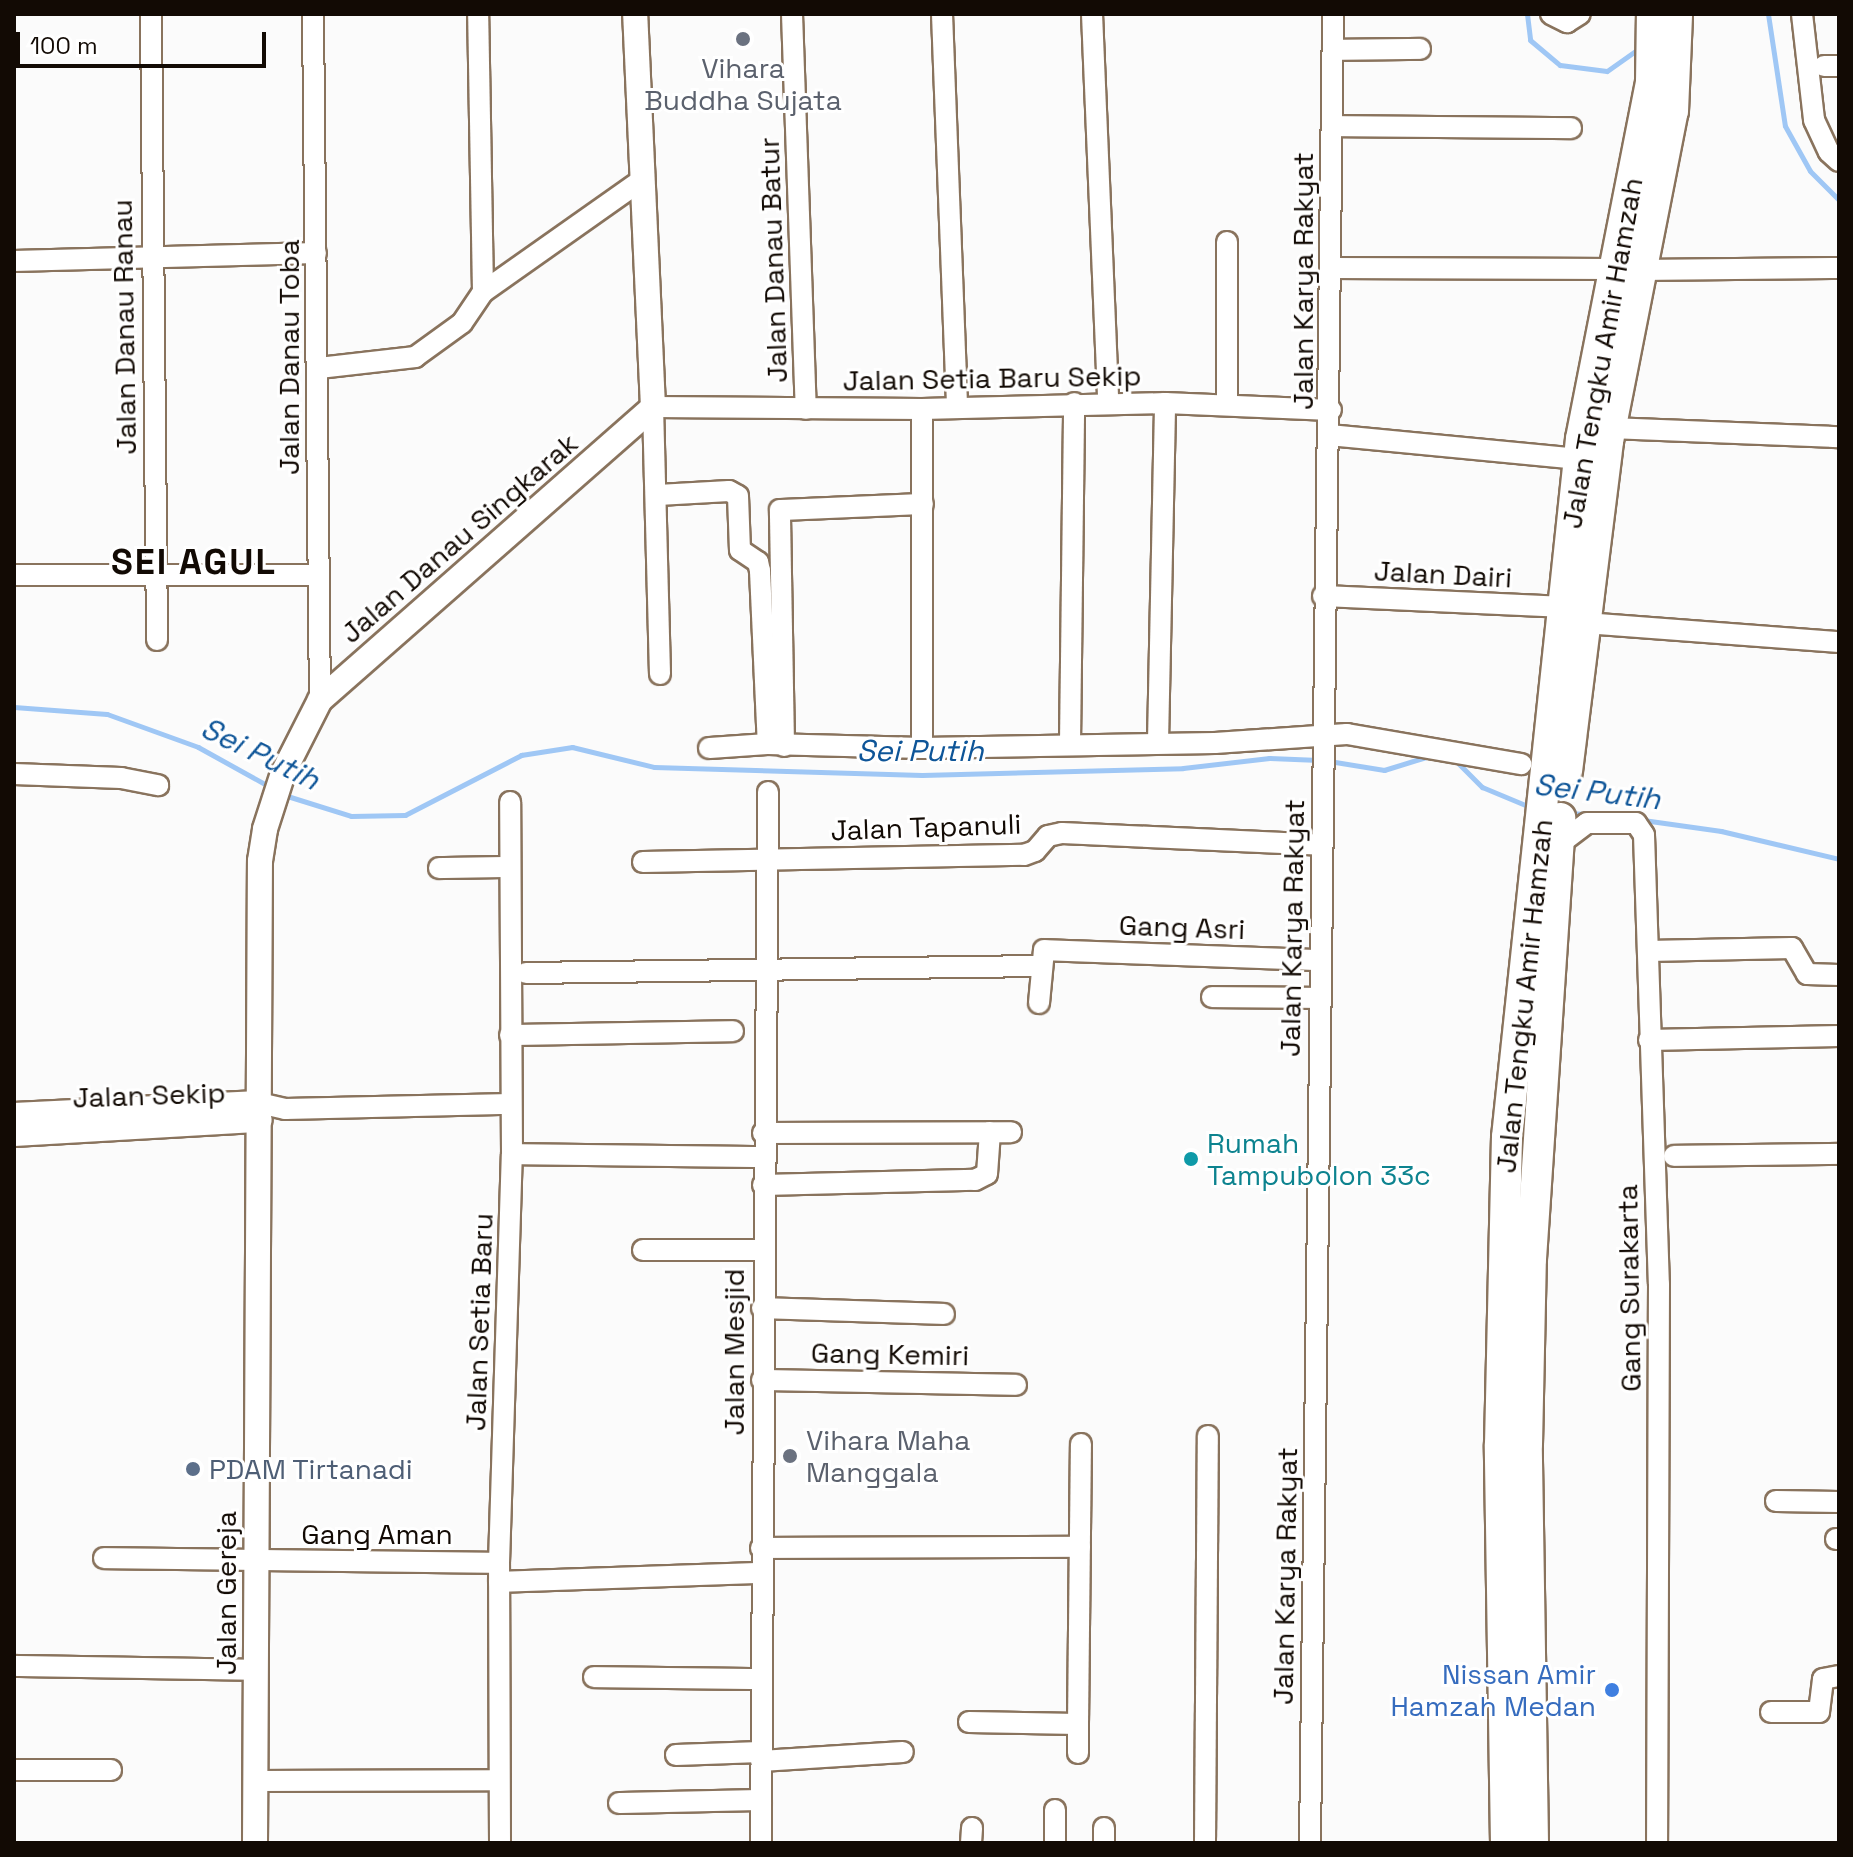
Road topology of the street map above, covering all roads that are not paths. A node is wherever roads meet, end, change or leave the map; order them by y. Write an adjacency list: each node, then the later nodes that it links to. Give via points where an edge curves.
1 (151, 14): 23 (street, Jalan Danau Ranau)
2 (313, 14): 22 (street, Jalan Danau Toba)
3 (478, 14): 28 (street)
4 (635, 14): 20 (street)
5 (792, 14): 36 (street, Jalan Danau Batur)
6 (942, 14): 35 (street)
7 (1092, 14): 31 (street)
8 (1333, 14): 15 (street, Jalan Karya Rakyat)
9 (1551, 14): 10 (street, via 1567,22)
10 (1580, 14)
11 (1652, 14): 16 (main road, Jalan Tengku Amir Hamzah)
12 (1677, 14): 16 (main road, Jalan Tengku Amir Hamzah)
13 (1802, 14): 19 (street, via 1814,120)
14 (1420, 49): 15 (street)
15 (1333, 50): 17 (street, Jalan Karya Rakyat)
16 (1664, 50): 27 (main road, Jalan Tengku Amir Hamzah, via 1673,111)
17 (1332, 126): 18 (street); 25 (street, Jalan Karya Rakyat)
18 (1571, 128)
19 (1839, 161)
20 (642, 180): 28 (street); 34 (street)
21 (1227, 242): 33 (street)
22 (316, 253): 23 (street); 29 (street, Jalan Danau Toba)
23 (151, 254): 24 (street); 45 (street, Jalan Danau Ranau)
24 (14, 261)
25 (1331, 268): 27 (street); 38 (street, Jalan Karya Rakyat)
26 (1839, 268): 27 (street)
27 (1626, 270): 41 (main road, Jalan Tengku Amir Hamzah)
28 (483, 292): 29 (street, via 462,323 415,357)
29 (319, 368): 46 (street, Jalan Danau Toba)
30 (1074, 403): 31 (street, Jalan Setia Baru Sekip); 35 (street, Jalan Setia Baru Sekip); 55 (street)
31 (1108, 403): 32 (street, Jalan Setia Baru Sekip)
32 (1165, 403): 33 (street, Jalan Setia Baru Sekip); 54 (street)
33 (1227, 405): 38 (street, Jalan Setia Baru Sekip)
34 (653, 407): 36 (street, Jalan Setia Baru Sekip); 42 (street); 52 (street, Jalan Danau Singkarak)
35 (957, 408): 37 (street, Jalan Setia Baru Sekip)
36 (806, 409): 37 (street, Jalan Setia Baru Sekip)
37 (922, 409): 43 (street)
38 (1331, 410): 39 (street, Jalan Karya Rakyat)
39 (1329, 435): 41 (street); 47 (street, Jalan Karya Rakyat)
40 (1839, 437): 41 (street)
41 (1595, 442): 48 (main road, Jalan Tengku Amir Hamzah)
42 (658, 495): 51 (street); 56 (street, via 729,491 738,496 740,550 758,562 760,571)
43 (923, 504): 56 (street, via 780,510); 58 (street)
44 (14, 575): 45 (street)
45 (155, 575): 46 (street); 49 (street, Jalan Danau Ranau)
46 (317, 575): 52 (street, Jalan Danau Toba)
47 (1323, 596): 48 (street, Jalan Dairi); 53 (street, Jalan Karya Rakyat)
48 (1573, 615): 50 (street, Jalan Dairi); 59 (main road, Jalan Tengku Amir Hamzah)
49 (157, 640)
50 (1839, 642)
51 (660, 674)
52 (320, 700): 84 (street, Jalan Danau Singkarak, via 283,773 260,861)
53 (1321, 738): 54 (street); 59 (street, via 1347,734); 65 (street, Jalan Karya Rakyat)
54 (1158, 742): 55 (street)
55 (1070, 743): 58 (street)
56 (776, 745): 57 (street); 58 (street)
57 (709, 748)
58 (922, 748)
59 (1545, 773): 64 (main road, Jalan Tengku Amir Hamzah)
60 (14, 774): 61 (street, via 121,778)
61 (158, 785)
62 (768, 792): 66 (street, Jalan Mesjid)
63 (510, 802): 68 (street, Jalan Setia Baru)
64 (1562, 834): 70 (street, Gang Surakarta, via 1639,826); 109 (main road, Jalan Tengku Amir Hamzah, via 1507,1137)
65 (1322, 845): 66 (street, Jalan Tapanuli, via 1062,833 1048,836 1024,855); 72 (street, Jalan Karya Rakyat)
66 (765, 860): 67 (street, Jalan Tapanuli); 73 (street, Jalan Mesjid)
67 (643, 862)
68 (510, 867): 69 (street); 80 (street, Jalan Setia Baru)
69 (439, 868)
70 (1648, 951): 75 (street, via 1792,948 1807,974); 82 (street, Gang Surakarta)
71 (1041, 958): 72 (street, Gang Asri); 73 (street, Gang Asri); 78 (street)
72 (1319, 960): 77 (street, Jalan Karya Rakyat)
73 (764, 970): 74 (street, Gang Asri); 86 (street, Jalan Mesjid)
74 (526, 973)
75 (1839, 975)
76 (1212, 997): 77 (street)
77 (1319, 998): 134 (street, Jalan Karya Rakyat)
78 (1039, 1003)
79 (733, 1031): 80 (street)
80 (510, 1035): 83 (street, Jalan Setia Baru)
81 (1839, 1036): 82 (street)
82 (1649, 1040): 137 (street, Gang Surakarta, via 1659,1284)
83 (511, 1104): 84 (street, Jalan Sekip); 88 (street, Jalan Setia Baru)
84 (259, 1112): 85 (street, Jalan Sekip); 87 (street, Jalan Sekip); 106 (street, Jalan Gereja)
85 (14, 1115)
86 (763, 1133): 91 (street, Jalan Mesjid); 92 (street, via 1000,1132 987,1174 975,1180)
87 (14, 1134)
88 (512, 1154): 91 (street); 107 (street, Jalan Setia Baru)
89 (1839, 1154): 90 (street)
90 (1674, 1156)
91 (764, 1157): 92 (street, Jalan Mesjid)
92 (763, 1185): 94 (street, Jalan Mesjid)
93 (643, 1250): 94 (street)
94 (762, 1250): 95 (street, Jalan Mesjid)
95 (762, 1308): 96 (street); 97 (street, Jalan Mesjid)
96 (944, 1314)
97 (762, 1380): 98 (street, Gang Kemiri); 104 (street, Jalan Mesjid)
98 (1016, 1385)
99 (1208, 1436): 133 (street)
100 (1081, 1444): 103 (street)
101 (1776, 1501): 102 (street)
102 (1839, 1502)
103 (1080, 1547): 104 (street); 117 (street)
104 (761, 1548): 108 (street, Jalan Mesjid)
105 (104, 1558): 106 (street, Gang Aman)
106 (255, 1562): 107 (street, Gang Aman); 111 (street, Jalan Gereja)
107 (499, 1572): 108 (street, Gang Aman); 124 (street, Jalan Setia Baru)
108 (761, 1573): 114 (street, Jalan Mesjid)
109 (1516, 1617): 135 (main road, Jalan Tengku Amir Hamzah); 136 (main road, Jalan Tengku Amir Hamzah)
110 (14, 1666): 111 (street)
111 (256, 1670): 125 (street, Jalan Gereja)
112 (1839, 1676): 115 (street, via 1823,1679 1819,1712)
113 (594, 1677): 114 (street)
114 (761, 1679): 121 (street, Jalan Mesjid)
115 (1771, 1712)
116 (969, 1722): 117 (street)
117 (1078, 1724): 119 (street)
118 (903, 1752): 121 (street)
119 (1078, 1753)
120 (676, 1755): 121 (street)
121 (761, 1756): 126 (street, Jalan Mesjid)
122 (14, 1770): 123 (street)
123 (111, 1770)
124 (499, 1780): 125 (street); 130 (street, Jalan Setia Baru)
125 (256, 1781): 129 (street, Jalan Gereja)
126 (761, 1800): 127 (street); 131 (street, Jalan Mesjid)
127 (619, 1803)
128 (1055, 1810): 132 (street)
129 (255, 1843)
130 (500, 1843)
131 (761, 1843)
132 (1055, 1843)
133 (1205, 1843)
134 (1310, 1843)
135 (1506, 1843)
136 (1533, 1843)
137 (1657, 1843)

